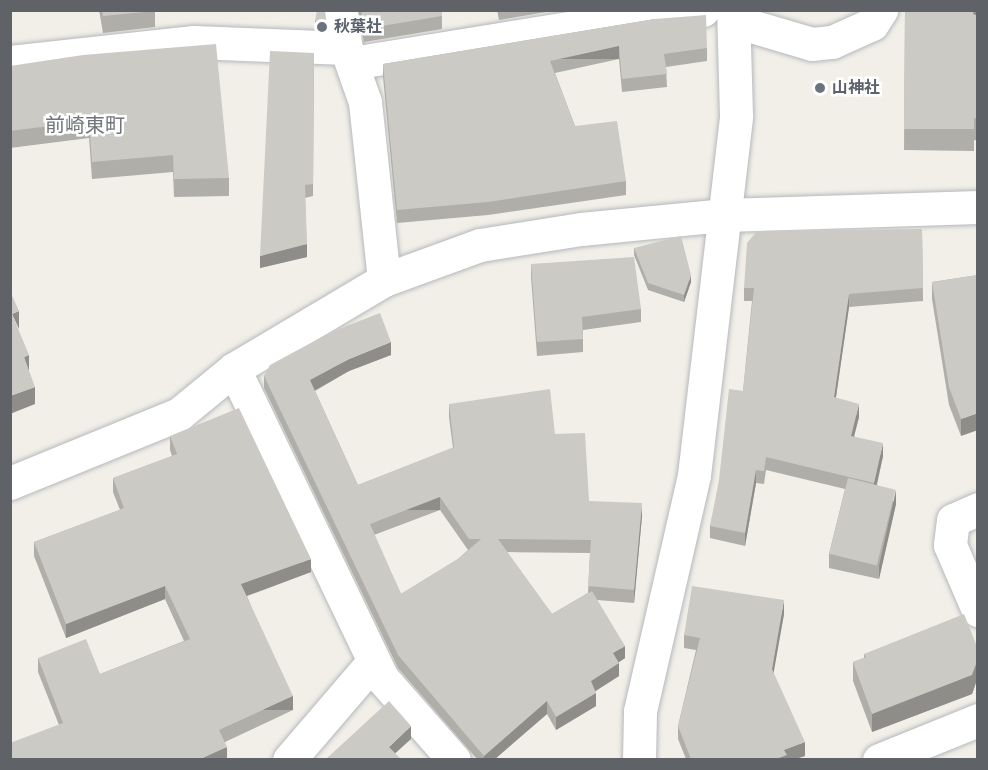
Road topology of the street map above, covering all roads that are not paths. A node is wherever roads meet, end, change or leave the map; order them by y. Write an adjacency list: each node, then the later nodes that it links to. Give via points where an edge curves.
1 (341, 10): 5 (street)
2 (703, 10): 5 (street)
3 (881, 10): 4 (street, via 872,24 832,42 812,44)
4 (733, 16): 8 (street, via 736,115)
5 (349, 56): 6 (street, via 194,42); 9 (street, via 365,102)
6 (10, 62)
7 (978, 207): 8 (street)
8 (725, 215): 9 (street, via 580,229 480,245); 18 (street, via 694,475 640,711)
9 (384, 280): 10 (street)
10 (234, 369): 11 (street, via 179,414); 14 (street)
11 (10, 483)
12 (978, 509): 13 (street, via 953,520 950,545)
13 (978, 610)
14 (373, 662): 16 (street); 17 (street, via 382,678)
15 (978, 720): 19 (street)
16 (289, 759)
17 (454, 759)
18 (639, 759)
19 (879, 759)

